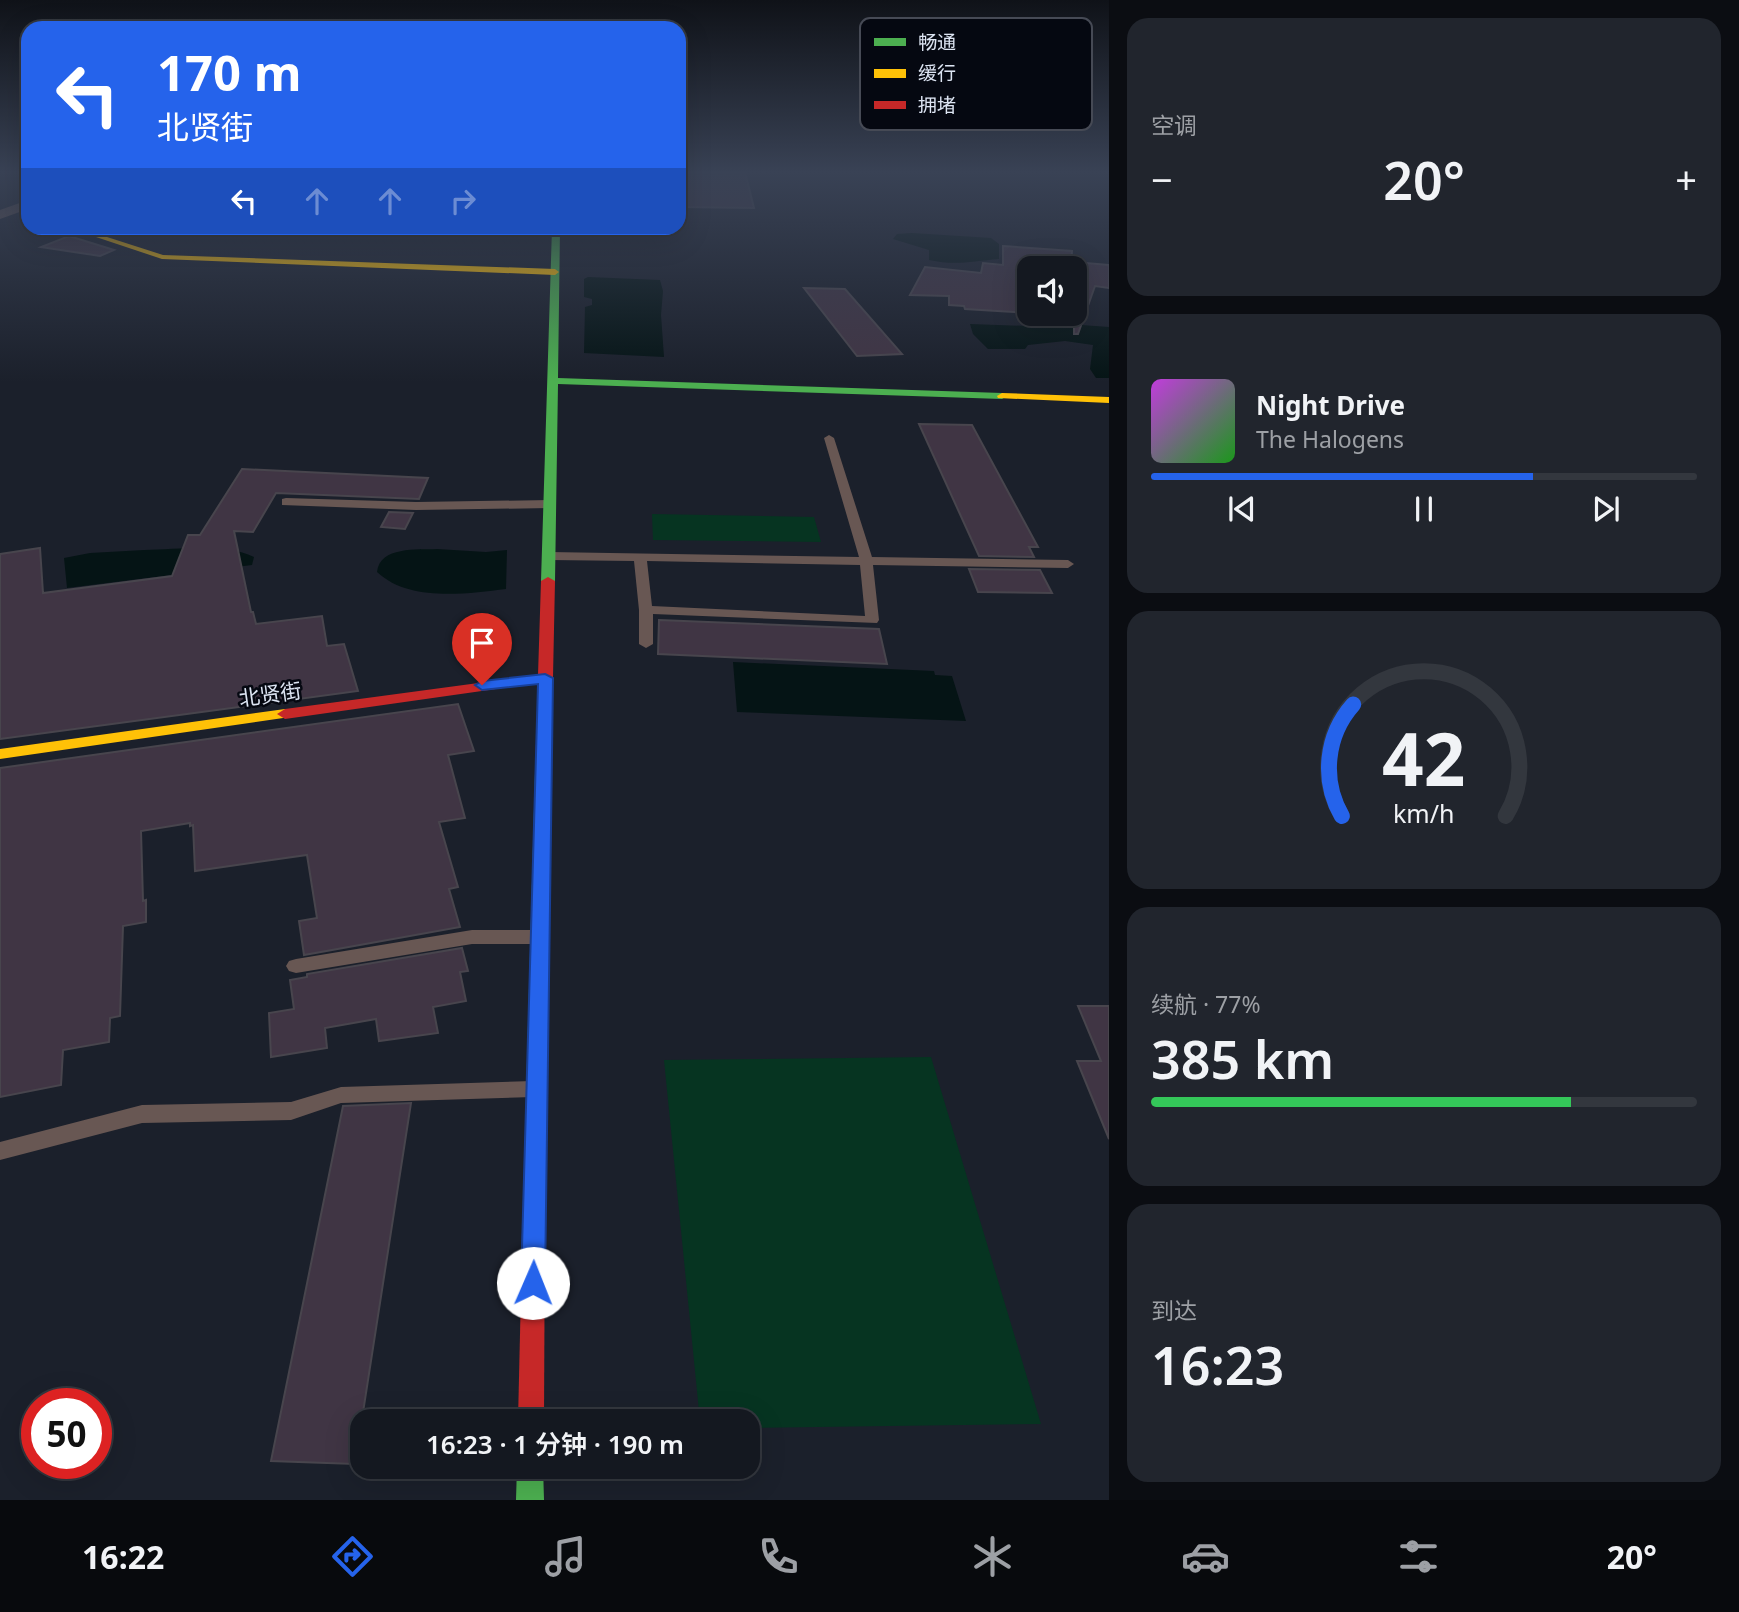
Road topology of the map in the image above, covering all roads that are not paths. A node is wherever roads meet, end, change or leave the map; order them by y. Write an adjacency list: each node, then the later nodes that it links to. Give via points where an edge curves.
1 (119, 242): 3 (main road, via 162,257)
2 (556, 242): 3 (main road)
3 (555, 272): 4 (main road)
4 (554, 381): 5 (main road); 8 (main road)
5 (1109, 400)
6 (829, 438): 11 (lane)
7 (286, 502): 8 (lane)
8 (551, 504): 9 (main road)
9 (549, 556): 10 (lane); 15 (main road)
10 (640, 556): 11 (lane); 13 (lane)
11 (866, 560): 12 (lane); 13 (lane, via 873,620)
12 (1068, 564)
13 (646, 610): 14 (lane)
14 (646, 644)
15 (545, 678): 16 (main road, 北贤街); 17 (main road)
16 (0, 754)
17 (538, 937): 18 (lane, via 472,937); 19 (main road)
18 (296, 966)
19 (536, 1089): 20 (lane, via 341,1096 291,1111 142,1114); 21 (main road)
20 (0, 1151)
21 (531, 1409)
22 (530, 1479): 23 (main road)
23 (530, 1500)

